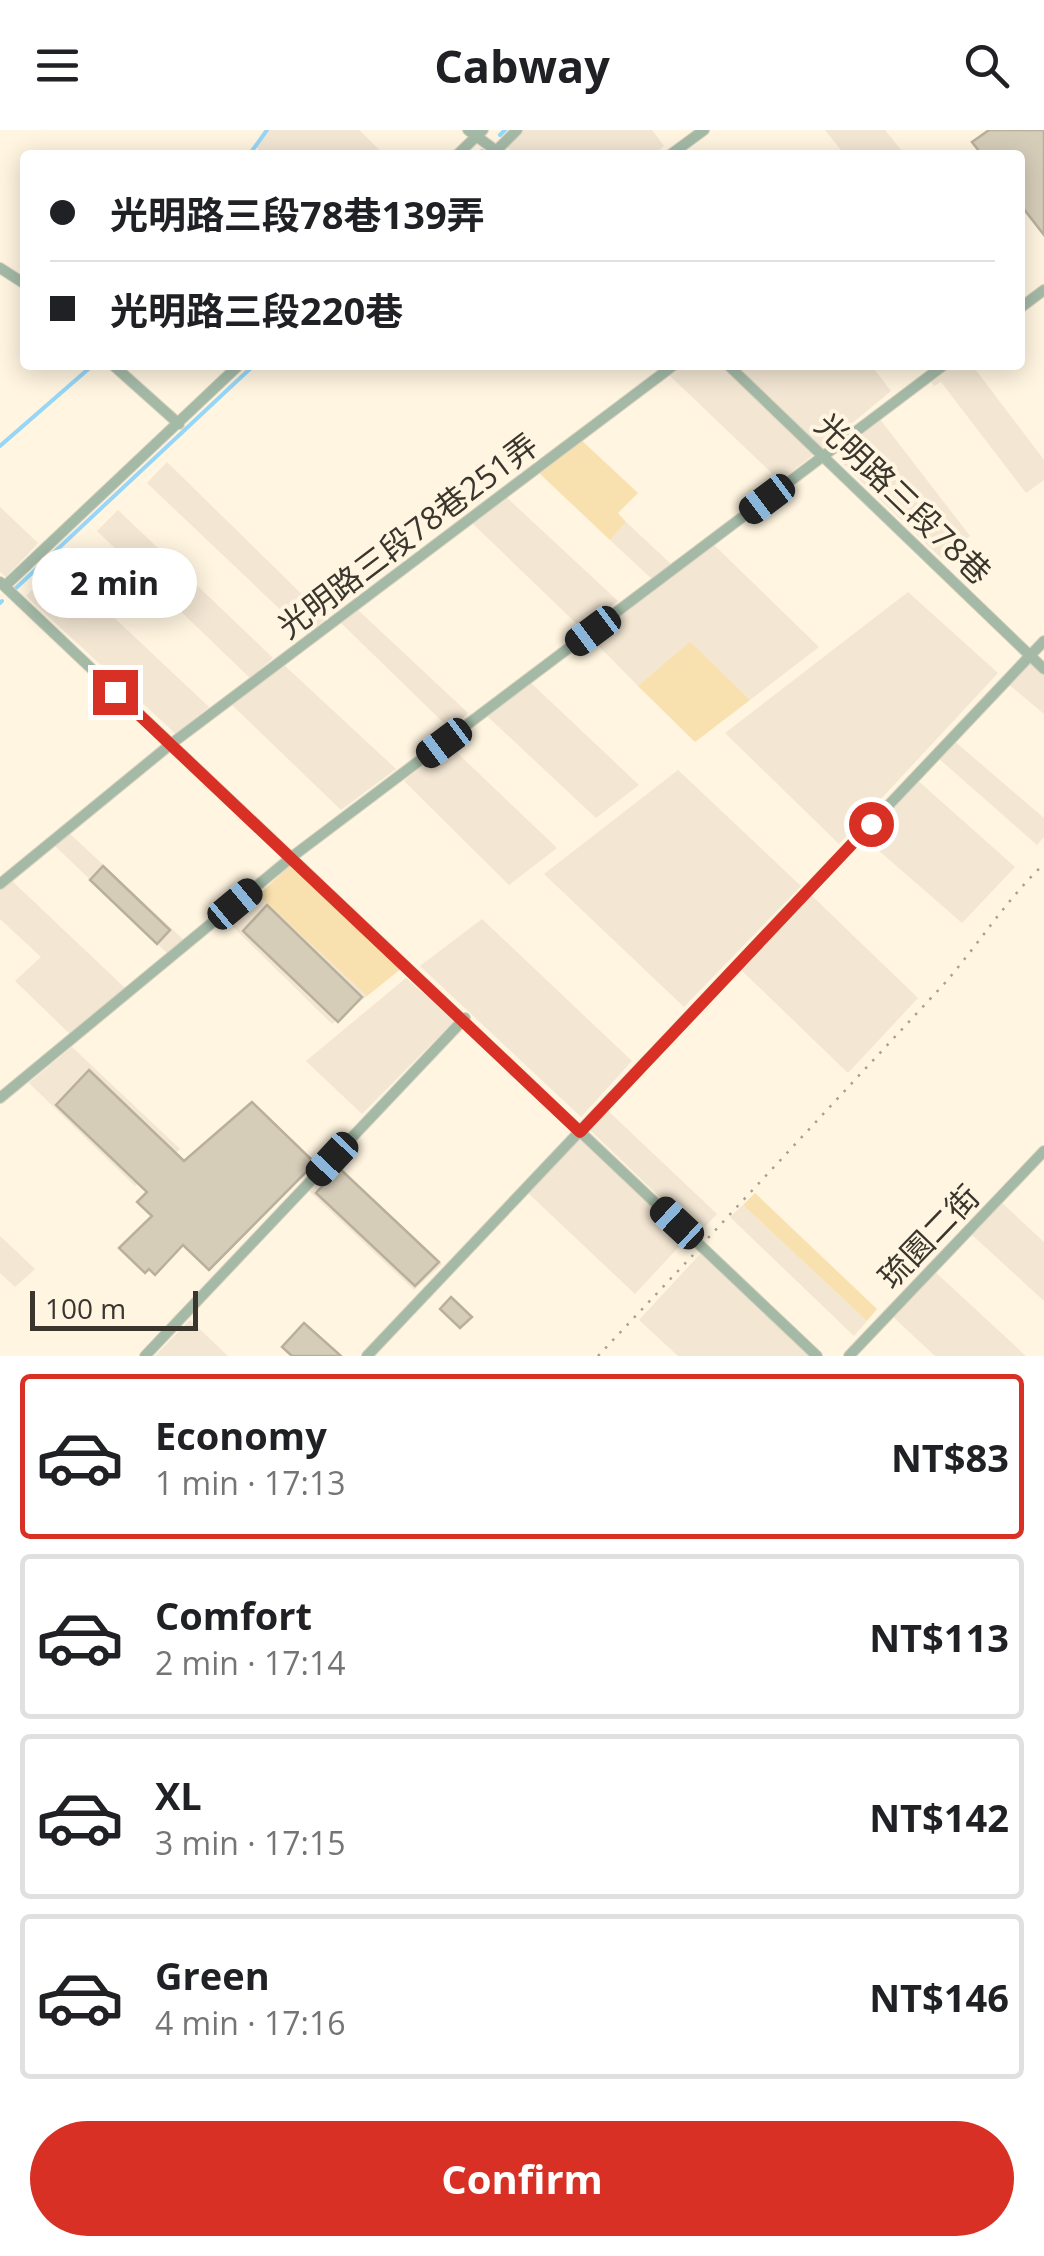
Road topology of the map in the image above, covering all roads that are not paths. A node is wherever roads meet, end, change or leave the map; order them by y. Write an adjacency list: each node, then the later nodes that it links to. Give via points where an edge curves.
1 (704, 130): 4 (street)
2 (476, 132): 3 (street)
3 (497, 150)
4 (677, 150)
5 (119, 370): 10 (street)
6 (235, 370): 10 (street)
7 (667, 370): 16 (street, 光明路三段78巷251弄)
8 (733, 370): 11 (street, 光明路三段78巷)
9 (937, 370): 11 (street)
10 (179, 424): 12 (street)
11 (825, 455): 14 (street, 光明路三段78巷); 17 (street)
12 (2, 584): 16 (street)
13 (1044, 640): 14 (street)
14 (1030, 656): 15 (street, 光明路三段78巷); 21 (street)
15 (1044, 669)
16 (170, 744): 17 (street); 18 (street, 光明路三段78巷251弄)
17 (294, 856): 19 (street); 20 (street)
18 (0, 884)
19 (465, 1018): 21 (street); 23 (street)
20 (0, 1098)
21 (580, 1132): 24 (street); 25 (street)
22 (1044, 1151): 26 (street, 琉園二街)
23 (145, 1356)
24 (368, 1356)
25 (817, 1356)
26 (849, 1356)

